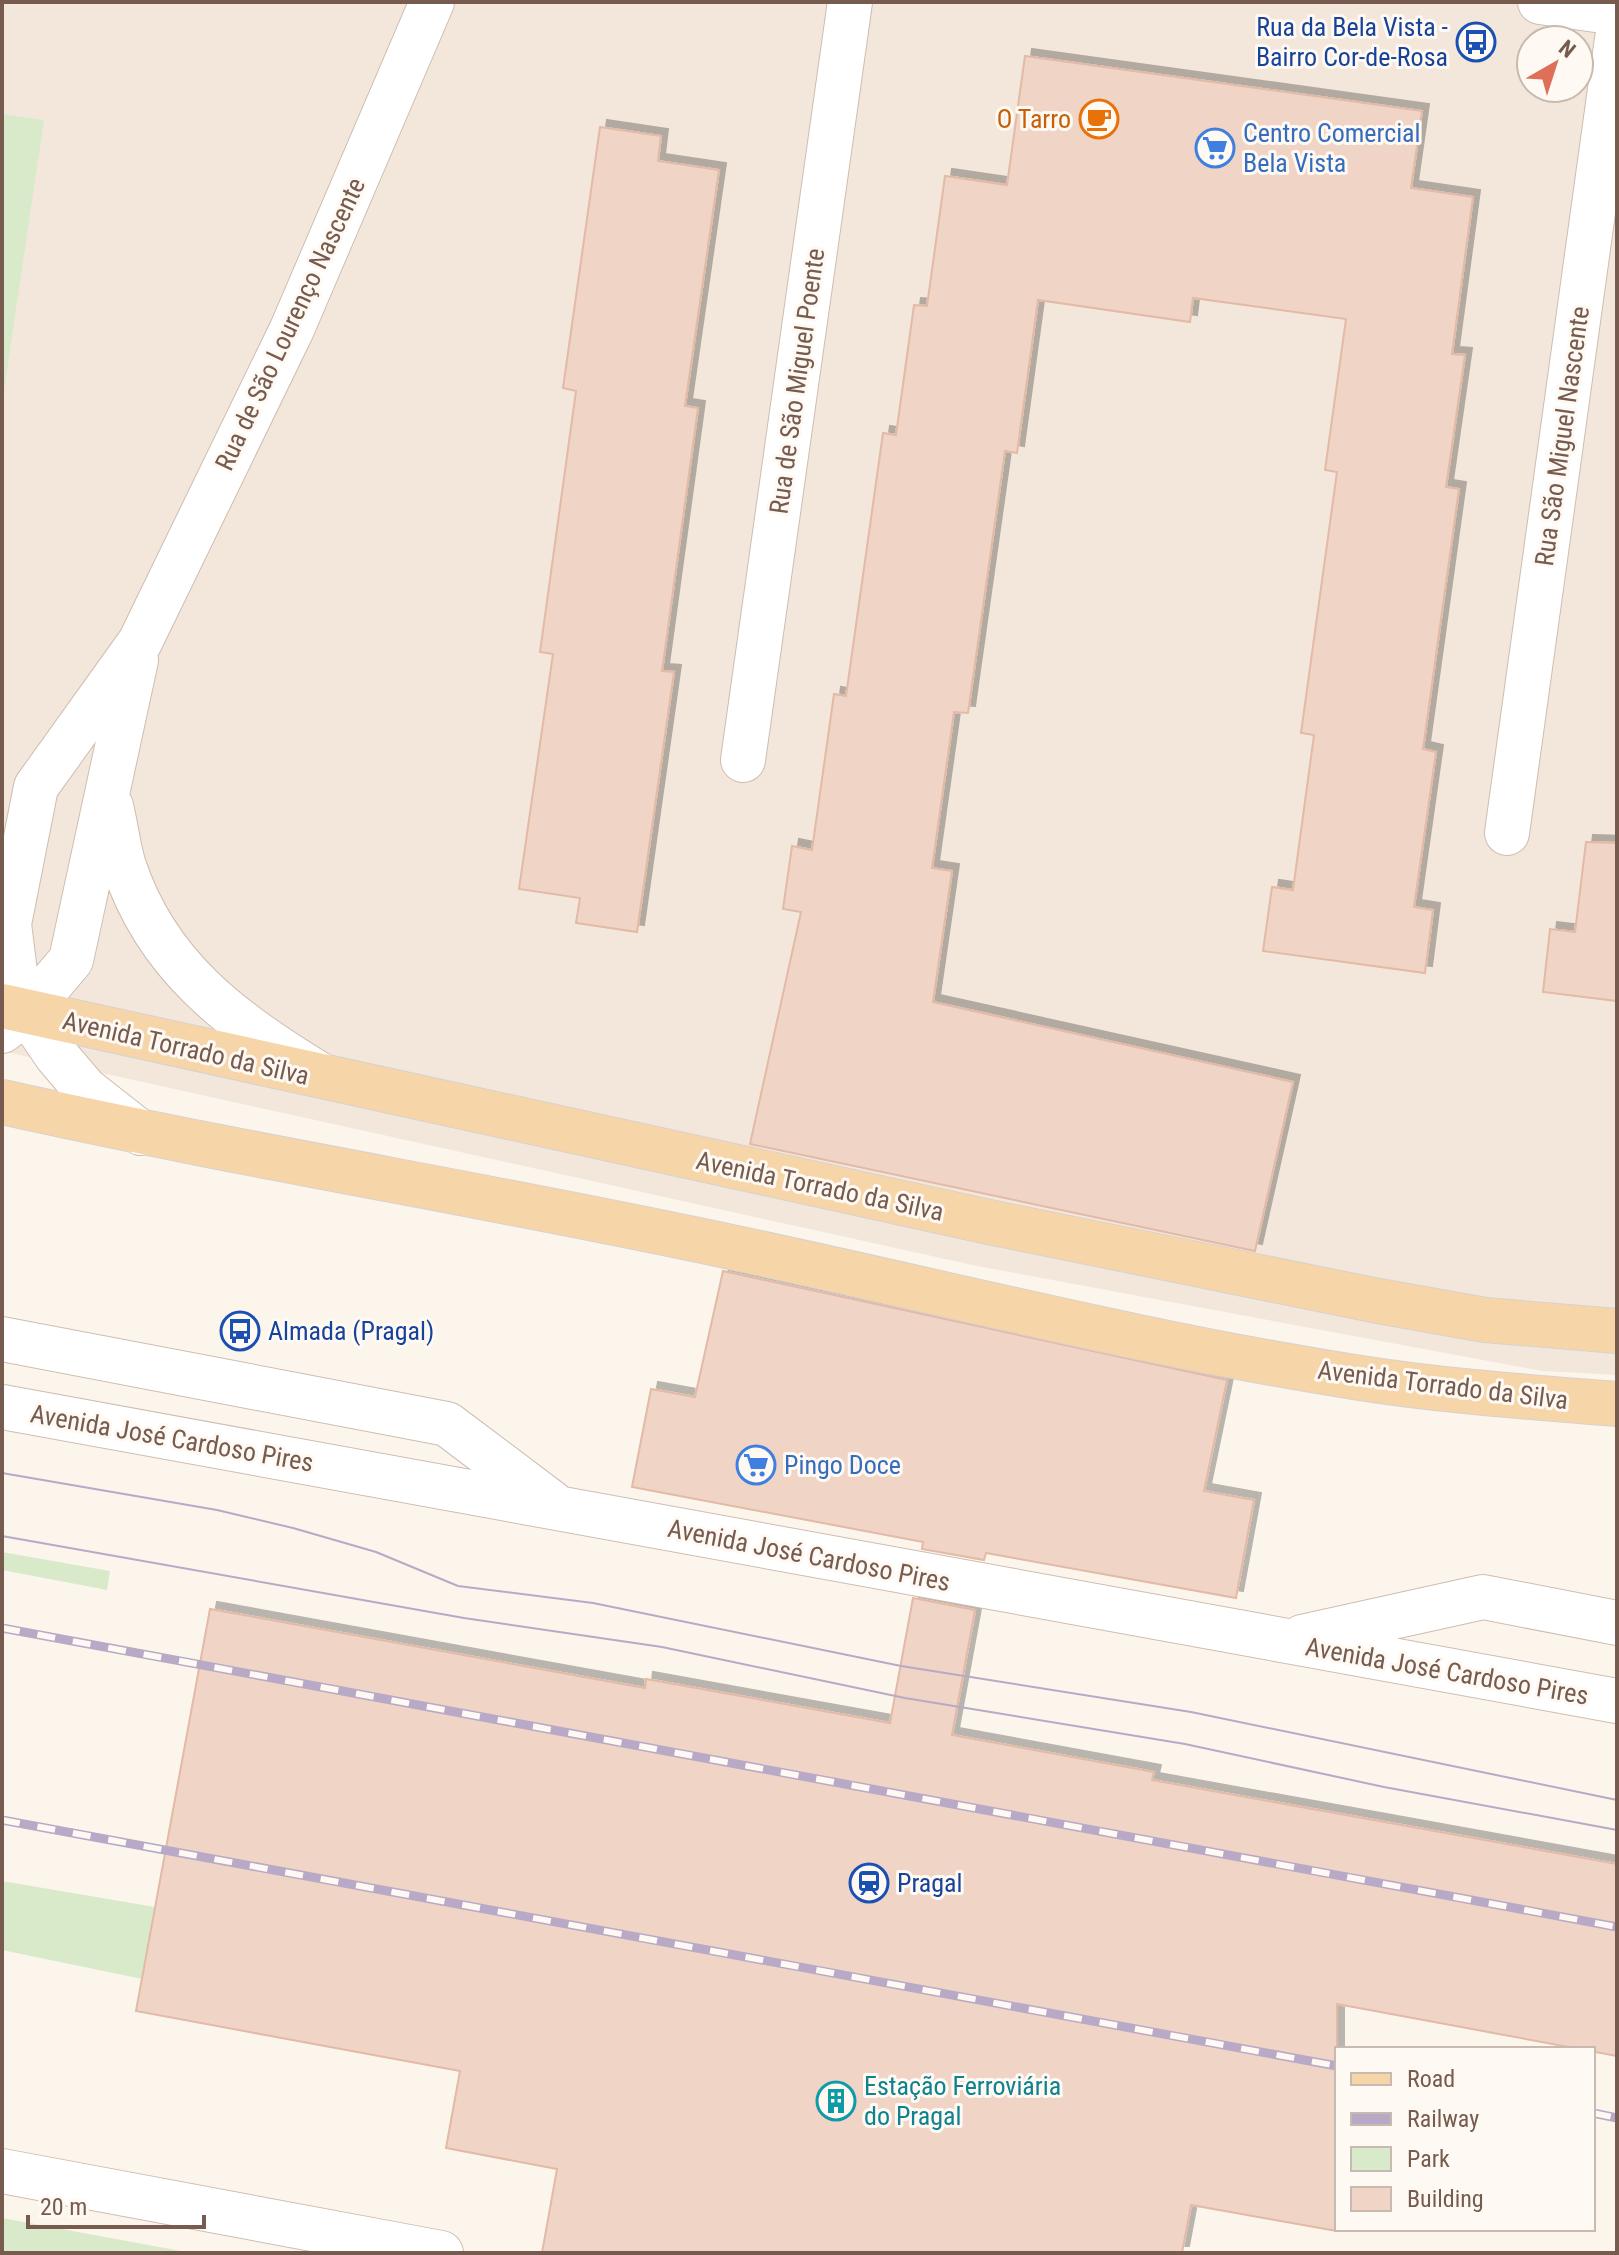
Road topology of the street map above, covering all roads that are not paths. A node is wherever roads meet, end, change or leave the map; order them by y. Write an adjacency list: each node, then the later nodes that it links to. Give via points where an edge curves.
1 (432, 2): 6 (street, Rua de São Lourenço Nascente, via 292,329)
2 (850, 2): 7 (street, Rua de São Miguel Poente)
3 (1540, 2): 4 (street)
4 (1617, 13)
5 (1617, 39): 11 (street, Rua São Miguel Nascente)
6 (140, 642): 8 (street, Rua de São Lourenço Nascente); 9 (street, Rua de São Lourenço Nascente)
7 (743, 760)
8 (107, 786): 12 (street, Rua de São Lourenço Nascente, via 71,960); 13 (street, Rua de São Lourenço Nascente, via 124,866 153,932 201,991 263,1040)
9 (36, 787): 10 (street, Rua de São Lourenço Nascente); 12 (street, Rua de São Lourenço Nascente, via 9,924 15,972)
10 (2, 822)
11 (1507, 833)
12 (10, 1017): 13 (main road, Avenida Torrado da Silva); 15 (street, Avenida Torrado da Silva, via 85,1089)
13 (329, 1080): 16 (main road, Avenida Torrado da Silva, via 1373,1300 1485,1320)
14 (2, 1102): 15 (main road, Avenida Torrado da Silva)
15 (141, 1133): 18 (main road, Avenida Torrado da Silva, via 732,1247 1195,1349)
16 (1617, 1331)
17 (2, 1339): 22 (street, via 447,1424)
18 (1478, 1393): 19 (main road, Avenida Torrado da Silva); 21 (street)
19 (1617, 1404)
20 (2, 1407): 22 (street, Avenida José Cardoso Pires)
21 (1617, 1426)
22 (560, 1509): 24 (street, Avenida José Cardoso Pires)
23 (1617, 1623): 24 (street, via 1483,1597)
24 (1281, 1642): 25 (street, Avenida José Cardoso Pires)
25 (1617, 1701)
26 (2, 2171): 27 (street)
27 (441, 2253)

